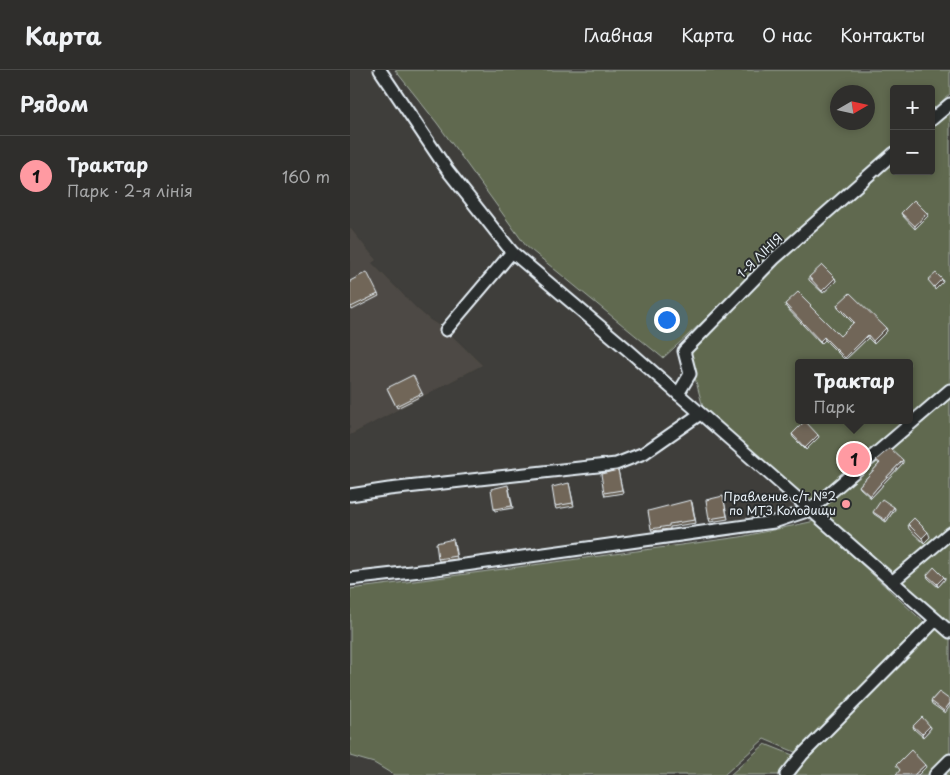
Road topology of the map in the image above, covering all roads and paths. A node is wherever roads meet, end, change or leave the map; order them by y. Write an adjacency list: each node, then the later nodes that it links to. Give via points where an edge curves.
1 (380, 70): 5 (street, via 448,171)
2 (950, 104): 3 (street)
3 (935, 117)
4 (890, 157): 8 (street, 1-Я ЛІНІЯ, via 774,259 684,351 690,374)
5 (512, 252): 6 (street); 8 (street)
6 (446, 330)
7 (950, 390): 10 (street)
8 (678, 394): 9 (street)
9 (700, 414): 12 (street, via 644,453 616,464); 13 (street)
10 (913, 423)
11 (912, 424): 13 (street)
12 (350, 495)
13 (810, 510): 15 (street, via 774,522); 16 (street)
14 (950, 533): 16 (street)
15 (350, 579)
16 (892, 582): 17 (street)
17 (936, 620): 18 (street); 20 (street)
18 (950, 632)
19 (950, 760): 21 (street)
20 (786, 775)
21 (935, 775)

